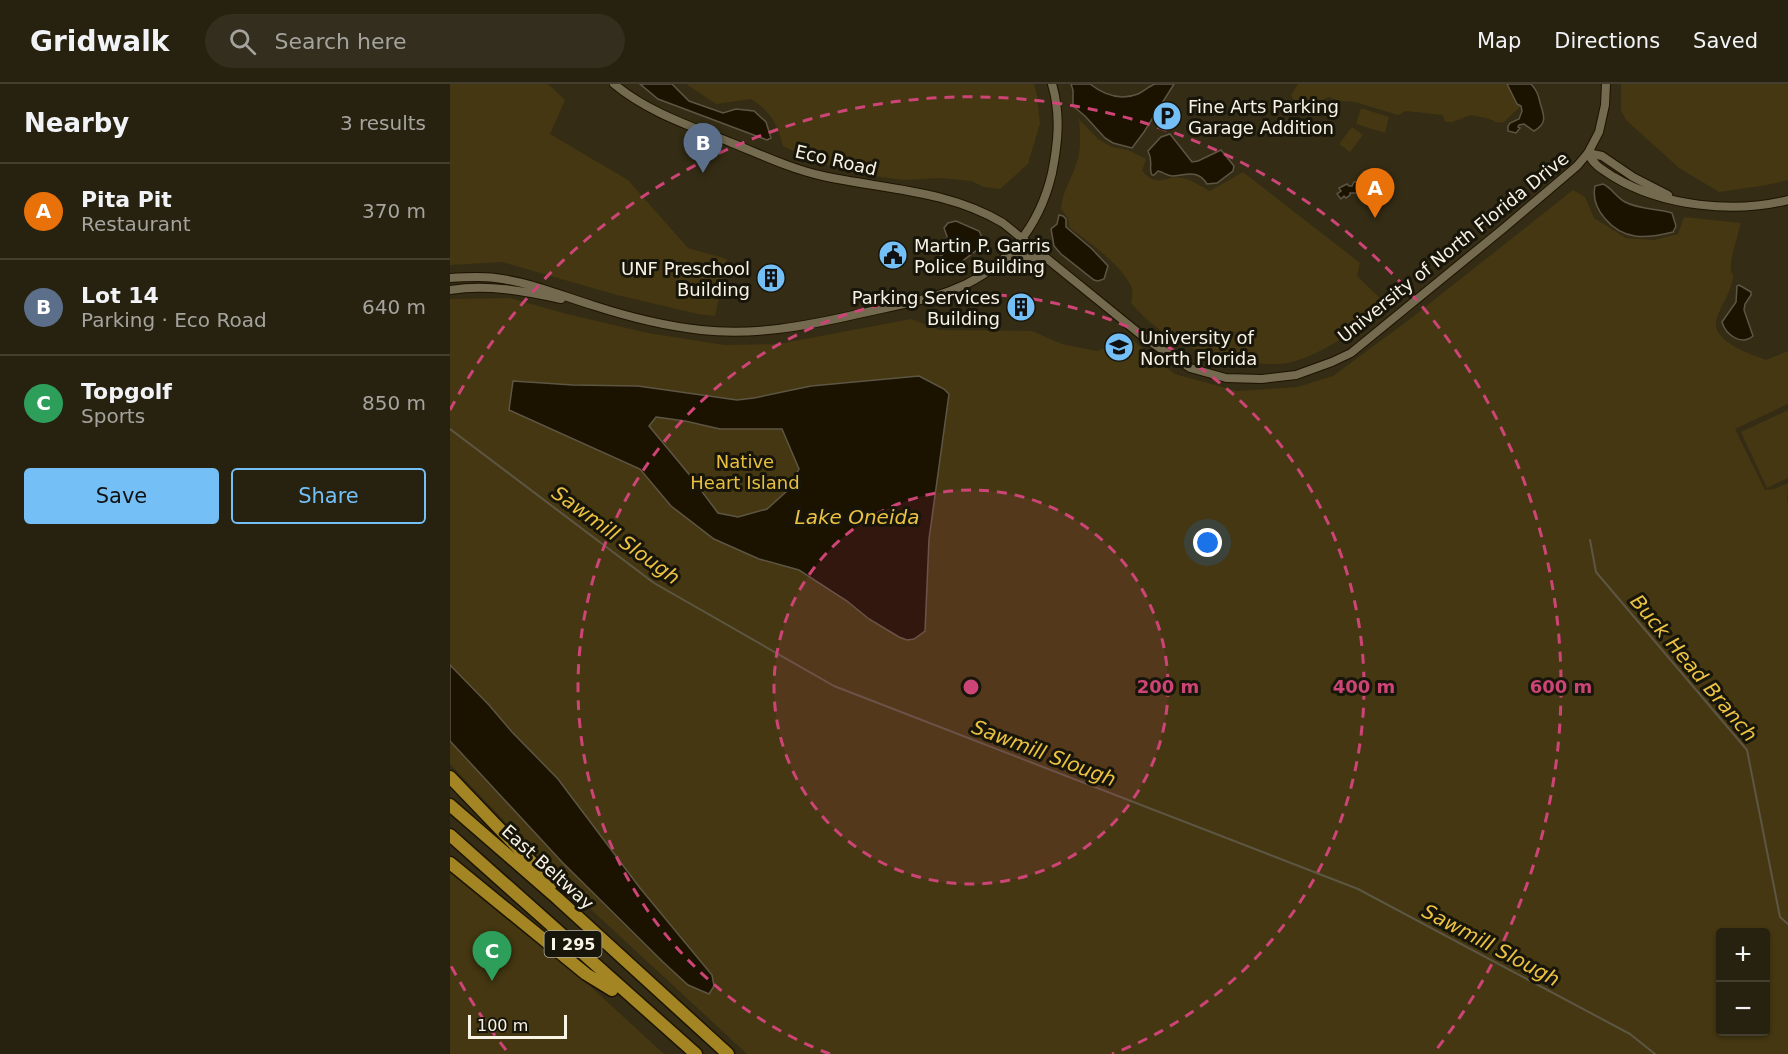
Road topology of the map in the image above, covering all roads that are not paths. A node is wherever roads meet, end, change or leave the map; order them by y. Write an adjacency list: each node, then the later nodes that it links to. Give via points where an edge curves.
1 (614, 84): 6 (street, Eco Road, via 654,111 804,171 955,201 988,214)
2 (1052, 84): 6 (street, via 1058,117 1056,151 1042,207)
3 (1606, 84): 4 (street, University of North Florida Drive, via 1603,119)
4 (1588, 153): 5 (street, via 1602,156 1678,200 1739,207); 7 (street, University of North Florida Drive, via 1512,222 1370,338 1332,362 1296,375 1226,378 1190,368 1146,339)
5 (1788, 200)
6 (1022, 238): 7 (street, University of North Florida Drive); 8 (street)
7 (1045, 258): 8 (street, via 1017,256)
8 (1002, 260): 11 (street, via 970,282 936,296 790,328 702,330)
9 (450, 278): 11 (street, via 493,277 520,282)
10 (450, 290): 11 (street, via 523,291)
11 (595, 306)
12 (450, 777): 17 (highway, via 544,876)
13 (450, 805): 17 (highway, East Beltway / I 295)
14 (450, 834): 20 (highway, I 295)
15 (450, 843): 18 (highway, I 295)
16 (450, 863): 18 (highway, via 586,974)
17 (557, 898): 21 (highway, East Beltway / I 295)
18 (612, 990): 19 (highway, I 295)
19 (684, 1054)
20 (696, 1054)
21 (728, 1054)

